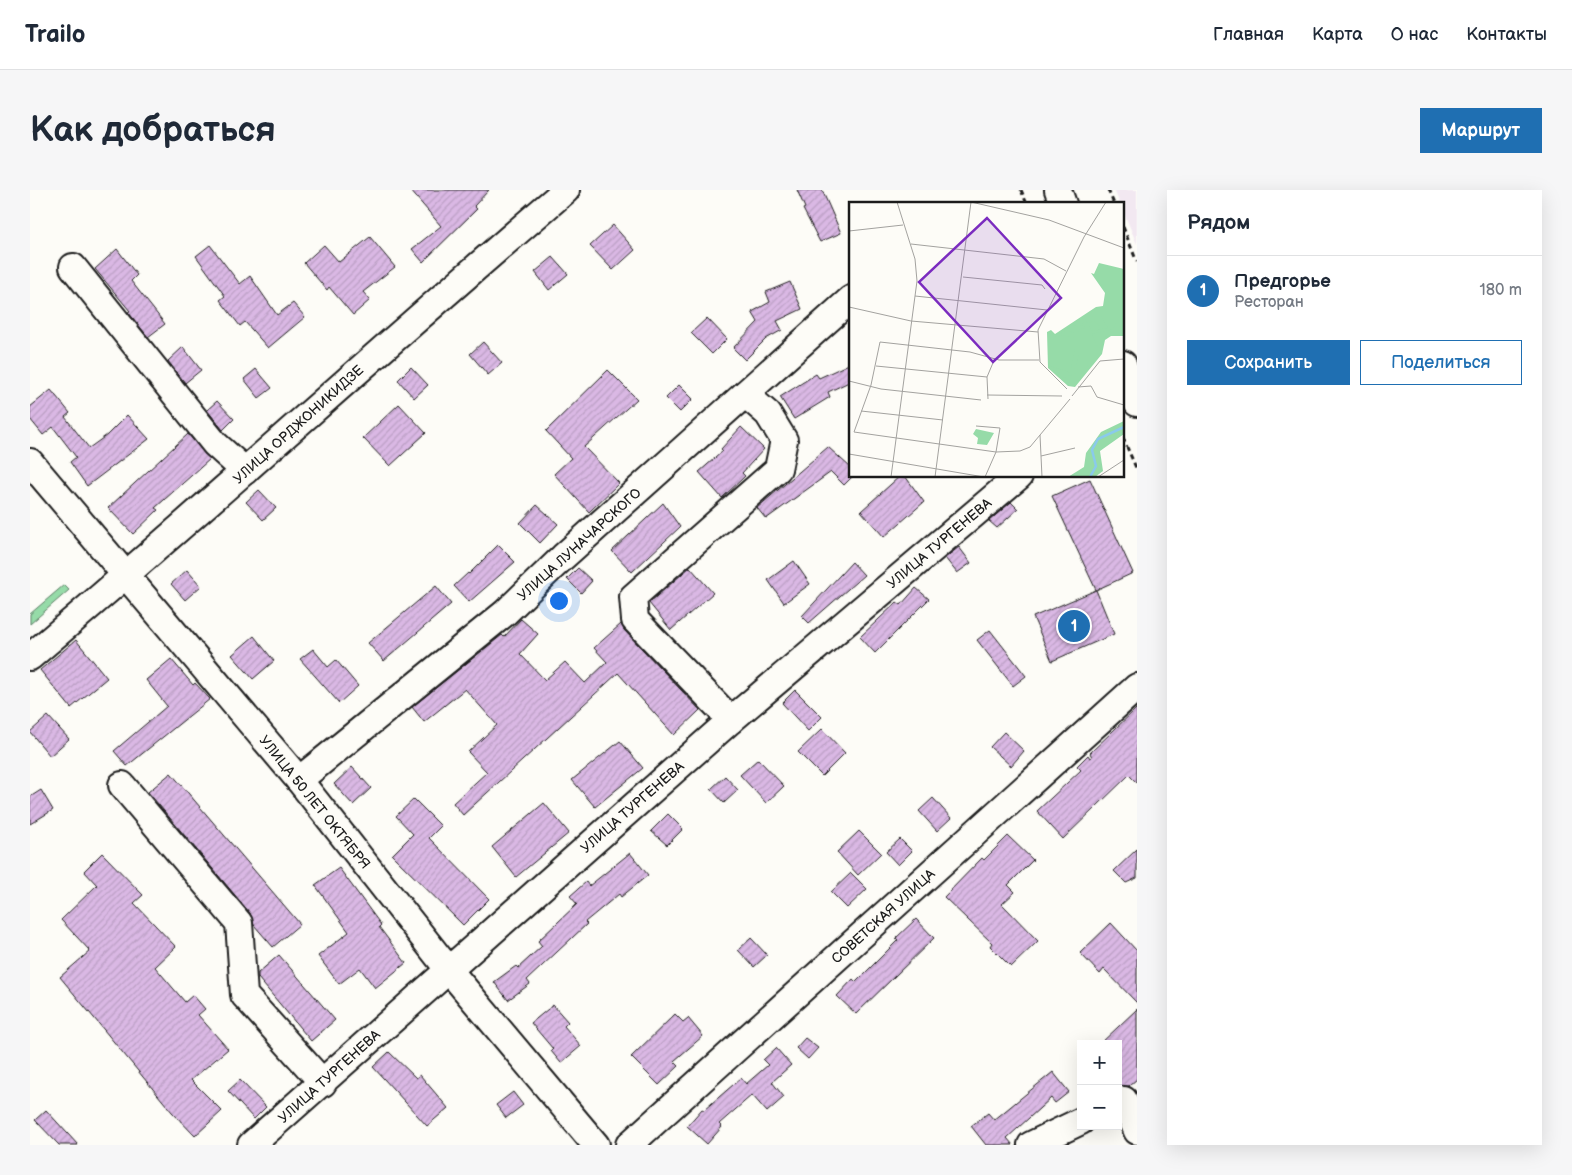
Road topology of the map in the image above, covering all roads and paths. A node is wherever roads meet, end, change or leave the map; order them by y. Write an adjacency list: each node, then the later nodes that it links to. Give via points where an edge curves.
1 (566, 190): 16 (street, УЛИЦА ОРДЖОНИКИДЗЕ, via 442,295)
2 (1022, 190): 5 (path)
3 (1058, 190): 6 (street)
4 (1108, 190): 7 (path)
5 (1026, 202)
6 (1062, 202)
7 (1113, 202)
8 (1124, 230): 9 (path)
9 (1137, 262)
10 (73, 267): 16 (street, via 215,444)
11 (849, 301): 12 (street, УЛИЦА ЛУНАЧАРСКОГО)
12 (745, 394): 21 (street, via 768,414 784,440 778,469 633,597 635,620); 22 (street, УЛИЦА ЛУНАЧАРСКОГО, via 504,613)
13 (1124, 440): 15 (path)
14 (30, 462): 18 (street, УЛИЦА 50 ЛЕТ ОКТЯБРЯ)
15 (1137, 470)
16 (245, 471): 18 (street, УЛИЦА ОРДЖОНИКИДЗЕ)
17 (1017, 478): 21 (street, УЛИЦА ТУРГЕНЕВА)
18 (128, 575): 19 (street, УЛИЦА ОРДЖОНИКИДЗЕ); 22 (street, УЛИЦА 50 ЛЕТ ОКТЯБРЯ)
19 (30, 657)
20 (1137, 687): 31 (street, СОВЕТСКАЯ УЛИЦА)
21 (731, 720): 24 (street, УЛИЦА ТУРГЕНЕВА)
22 (299, 780): 24 (street, УЛИЦА 50 ЛЕТ ОКТЯБРЯ)
23 (122, 786): 25 (street, via 239,923 244,995)
24 (448, 969): 25 (street, УЛИЦА ТУРГЕНЕВА); 30 (street, УЛИЦА 50 ЛЕТ ОКТЯБРЯ)
25 (323, 1083): 29 (street, УЛИЦА ТУРГЕНЕВА)
26 (1126, 1099): 28 (street)
27 (1077, 1123): 32 (street)
28 (1137, 1131)
29 (251, 1145)
30 (596, 1145)
31 (628, 1145)
32 (1031, 1145)

